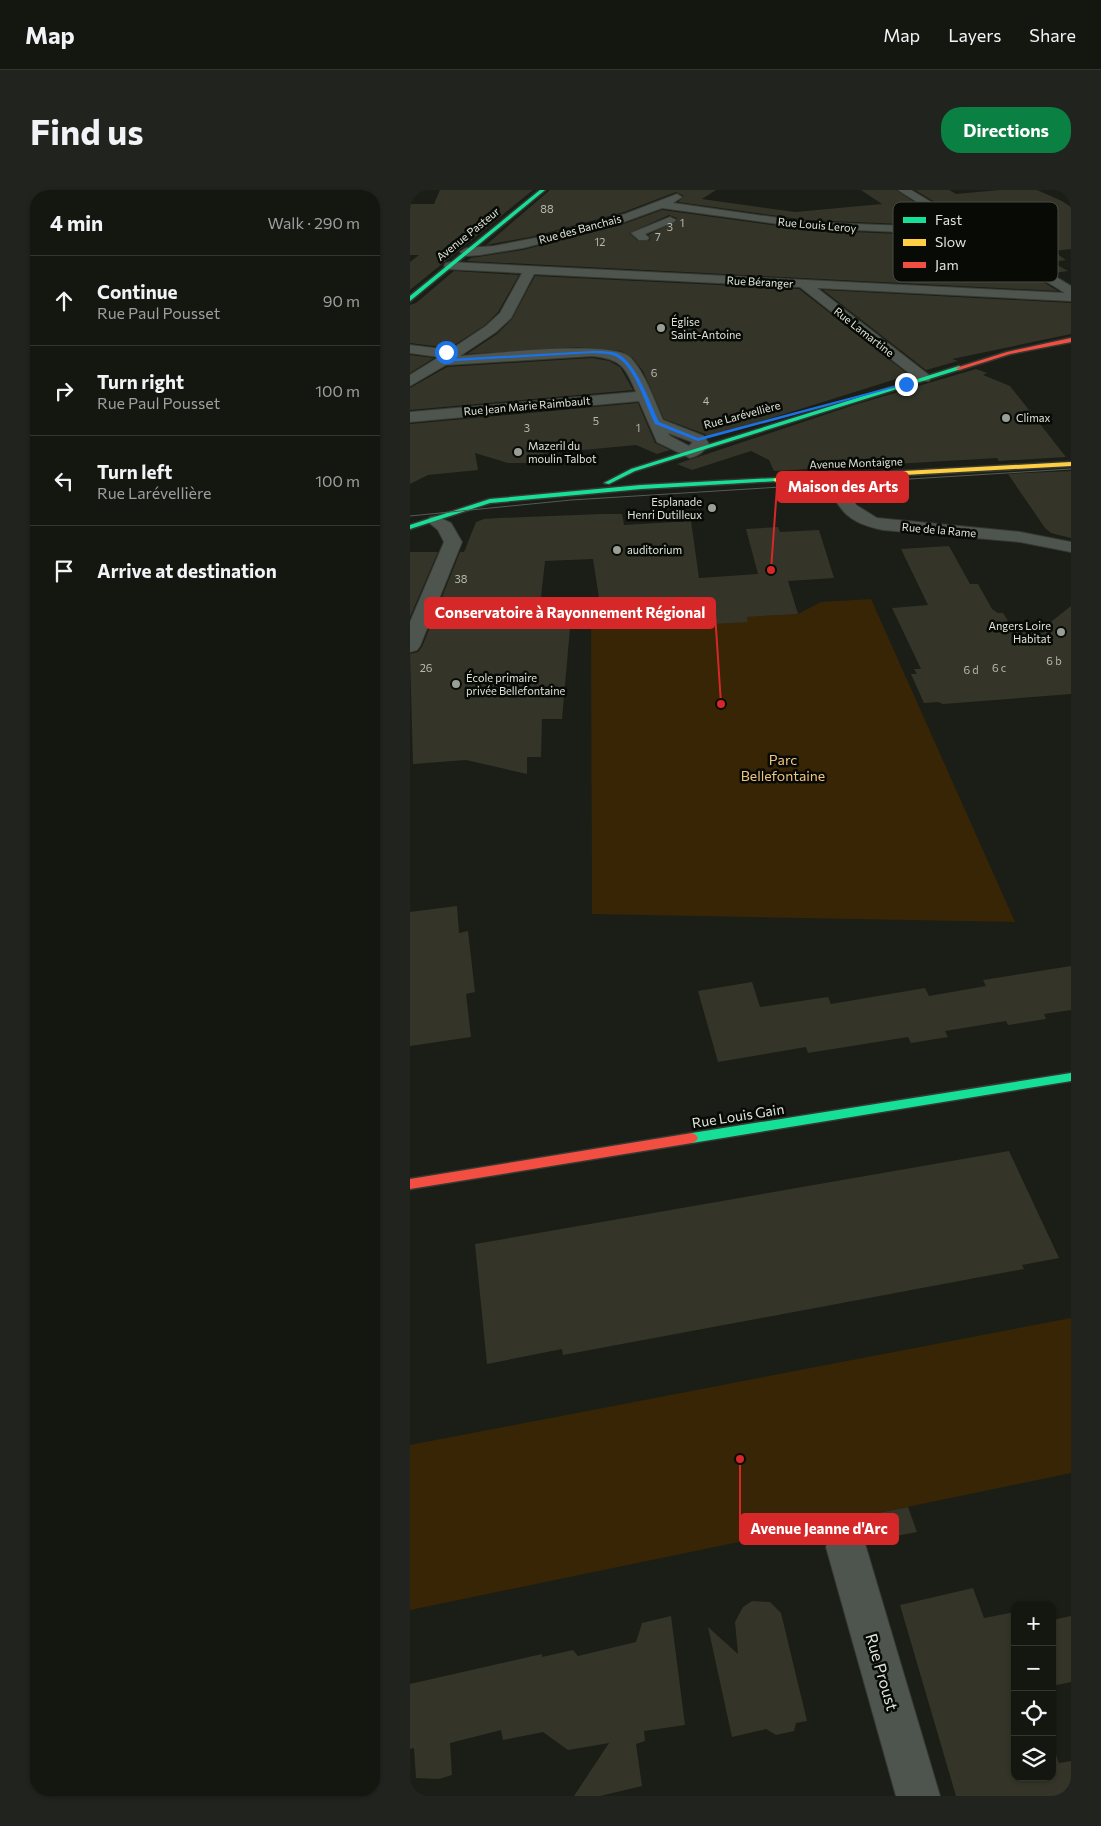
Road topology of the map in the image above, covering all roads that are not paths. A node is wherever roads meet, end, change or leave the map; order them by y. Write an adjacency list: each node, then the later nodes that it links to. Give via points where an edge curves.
1 (543, 190): 9 (main road, Avenue Pasteur)
2 (903, 190): 4 (street)
3 (688, 191): 5 (street, Rue des Banchais)
4 (923, 202)
5 (661, 206): 6 (street, Rue Louis Leroy); 9 (street, Rue des Banchais, via 496,250)
6 (685, 208): 7 (street, Rue Louis Leroy, via 807,225); 8 (street, via 674,218 637,233)
7 (893, 229)
8 (643, 238)
9 (466, 252): 10 (main road, Avenue Pasteur)
10 (450, 266): 11 (street, Rue Béranger); 12 (main road, Avenue Pasteur)
11 (529, 271): 14 (street, Rue Béranger); 21 (street, via 503,318)
12 (432, 279): 15 (main road, Avenue Pasteur); 18 (main road, Avenue Pasteur)
13 (1056, 282): 16 (street)
14 (805, 284): 17 (street, Rue Béranger); 22 (street, Rue Lamartine)
15 (410, 290)
16 (1071, 291)
17 (1071, 297)
18 (410, 300)
19 (1071, 340): 22 (main road, Rue Larévellière, via 1009,353)
20 (410, 350): 21 (street)
21 (447, 357): 23 (street); 24 (street, via 605,352 625,360)
22 (924, 378): 28 (main road, Rue Larévellière)
23 (410, 382)
24 (645, 396): 25 (street, Rue Jean Marie Raimbault); 26 (street)
25 (410, 417)
26 (657, 423): 27 (street, via 663,438); 28 (street)
27 (674, 446): 28 (street); 29 (main road)
28 (694, 446): 33 (main road, Rue Larévellière)
29 (623, 462)
30 (1071, 464): 31 (main road, Avenue Montaigne)
31 (832, 476): 34 (main road, Avenue Montaigne); 40 (street, Rue de la Rame, via 848,510 865,521 1020,537)
32 (561, 482): 35 (main road)
33 (607, 484): 34 (main road, Avenue Montaigne); 35 (main road, Avenue Montaigne); 36 (main road, Rue Larévellière)
34 (641, 487): 36 (main road, Avenue Montaigne)
35 (542, 488): 37 (main road, Avenue Montaigne)
36 (591, 493): 38 (main road, Avenue Montaigne, via 478,503)
37 (459, 498)
38 (436, 522): 39 (main road, Avenue Montaigne); 41 (street, via 444,527 452,542)
39 (410, 527)
40 (1071, 547)
41 (410, 646)
42 (1071, 1077): 43 (main road, Rue Louis Gain)
43 (410, 1184)
44 (846, 1547): 45 (street, Rue Proust)
45 (918, 1796)

